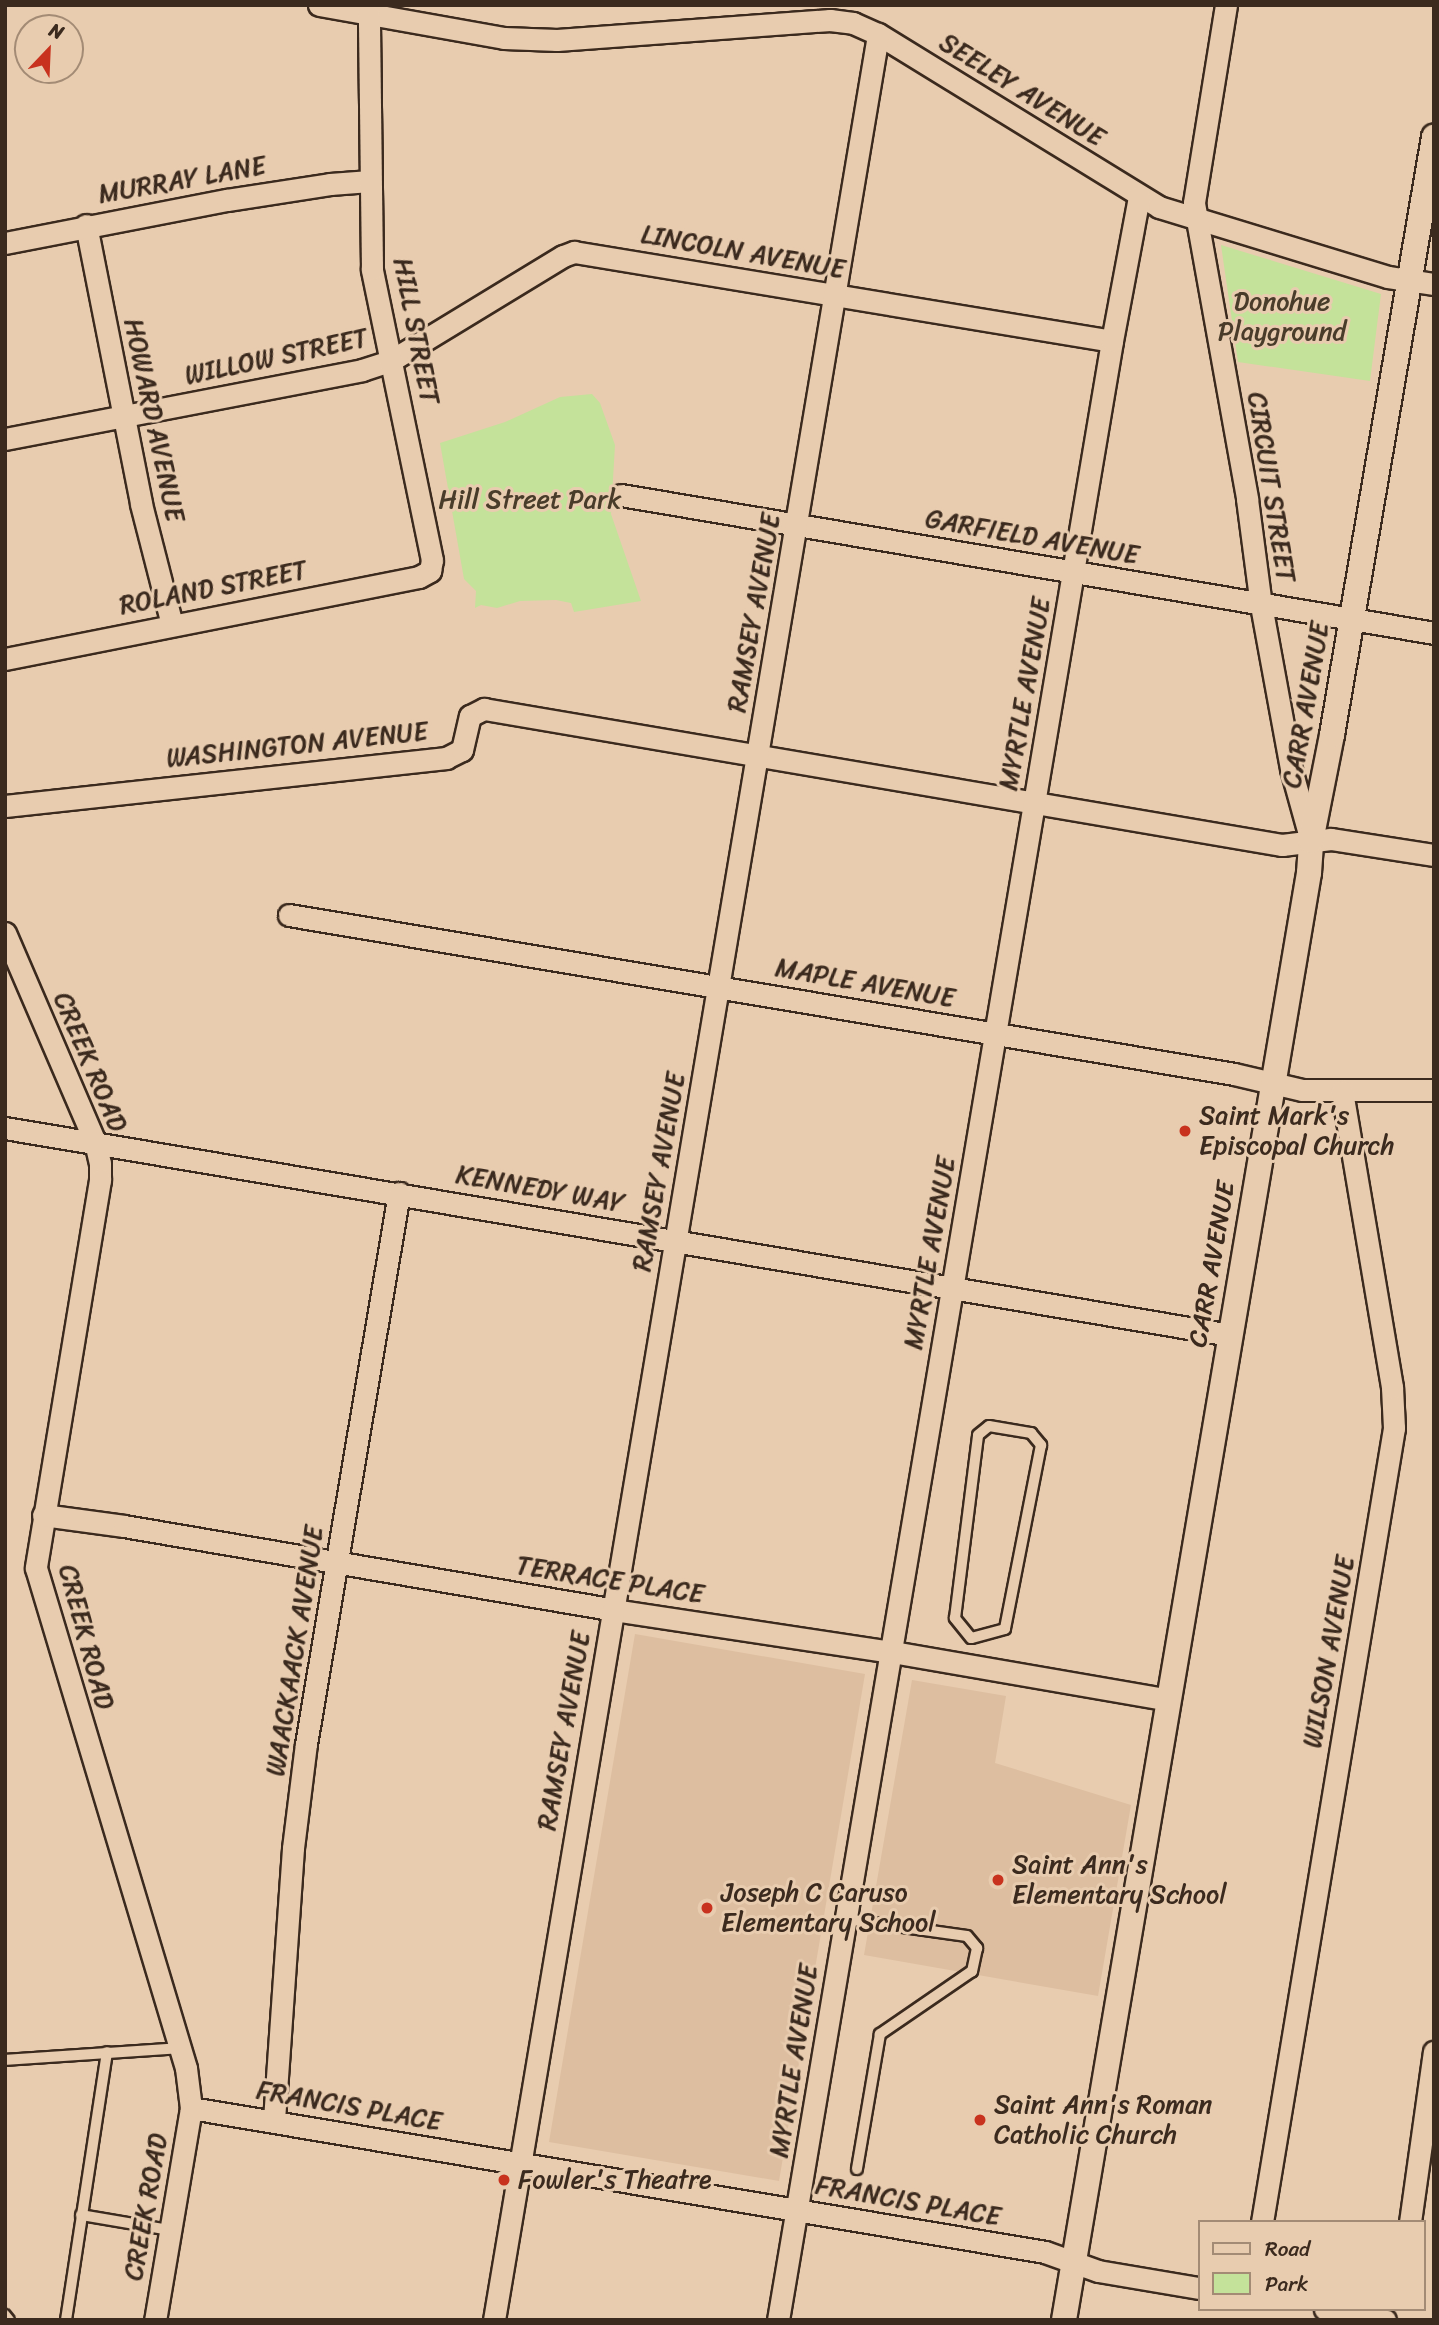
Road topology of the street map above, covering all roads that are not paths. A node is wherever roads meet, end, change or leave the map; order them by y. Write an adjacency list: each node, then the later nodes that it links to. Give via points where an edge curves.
1 (1226, 5): 8 (street, CIRCUIT STREET, via 1194,203)
2 (331, 6): 3 (street, SEELEY AVENUE)
3 (369, 15): 4 (street, SEELEY AVENUE, via 504,38 557,40 830,20 853,23); 6 (street, HILL STREET)
4 (878, 34): 7 (street, SEELEY AVENUE); 12 (street, RAMSEY AVENUE)
5 (1434, 137): 11 (street, CARR AVENUE)
6 (370, 181): 9 (street, MURRAY LANE); 14 (street, HILL STREET, via 372,269)
7 (1139, 197): 8 (street, SEELEY AVENUE); 13 (street, MYRTLE AVENUE)
8 (1198, 222): 11 (street, SEELEY AVENUE); 21 (street, CIRCUIT STREET)
9 (86, 225): 10 (street, MURRAY LANE); 15 (street, HOWARD AVENUE)
10 (5, 243)
11 (1422, 283): 22 (street, CARR AVENUE)
12 (836, 296): 13 (street, LINCOLN AVENUE); 14 (street, LINCOLN AVENUE, via 574,252); 18 (street, RAMSEY AVENUE)
13 (1112, 341): 20 (street, MYRTLE AVENUE)
14 (393, 360): 15 (street, WILLOW STREET); 19 (street, HILL STREET, via 432,560)
15 (123, 417): 16 (street, WILLOW STREET); 23 (street, HOWARD AVENUE)
16 (5, 439)
17 (621, 495): 18 (street, GARFIELD AVENUE)
18 (797, 526): 20 (street, GARFIELD AVENUE); 26 (street, RAMSEY AVENUE)
19 (430, 571): 23 (street, ROLAND STREET, via 419,577)
20 (1074, 572): 21 (street, GARFIELD AVENUE); 27 (street, MYRTLE AVENUE)
21 (1261, 604): 22 (street, GARFIELD AVENUE); 29 (street, CIRCUIT STREET, via 1291,769)
22 (1352, 619): 24 (street, GARFIELD AVENUE); 29 (street, CARR AVENUE)
23 (172, 625): 25 (street, ROLAND STREET)
24 (1434, 633)
25 (5, 659)
26 (758, 756): 27 (street, WASHINGTON AVENUE); 28 (street, WASHINGTON AVENUE, via 484,709 470,716 462,750 446,758); 33 (street, RAMSEY AVENUE)
27 (1035, 803): 29 (street, WASHINGTON AVENUE, via 1282,845); 34 (street, MYRTLE AVENUE)
28 (5, 806)
29 (1311, 841): 30 (street, WASHINGTON AVENUE, via 1331,839); 35 (street, CARR AVENUE)
30 (1434, 855)
31 (289, 915): 33 (street, MAPLE AVENUE)
32 (5, 933): 39 (street, CREEK ROAD)
33 (719, 987): 34 (street, MAPLE AVENUE); 41 (street, RAMSEY AVENUE)
34 (996, 1034): 35 (street, MAPLE AVENUE); 42 (street, MYRTLE AVENUE)
35 (1272, 1083): 37 (street, MAPLE AVENUE, via 1302,1090); 43 (street, CARR AVENUE)
36 (1434, 1090): 37 (street, MAPLE AVENUE)
37 (1342, 1091): 61 (street, WILSON AVENUE, via 1392,1387 1394,1428)
38 (5, 1128): 39 (street, KENNEDY WAY)
39 (95, 1142): 40 (street, KENNEDY WAY); 44 (street, CREEK ROAD, via 100,1180)
40 (399, 1193): 41 (street, KENNEDY WAY); 45 (street, WAACKAACK AVENUE)
41 (676, 1241): 42 (street, KENNEDY WAY); 46 (street, RAMSEY AVENUE)
42 (952, 1287): 43 (street, KENNEDY WAY); 47 (street, MYRTLE AVENUE)
43 (1230, 1335): 49 (street, CARR AVENUE)
44 (43, 1515): 45 (street, TERRACE PLACE); 51 (street, CREEK ROAD, via 36,1568)
45 (337, 1563): 46 (street, TERRACE PLACE); 56 (street, WAACKAACK AVENUE, via 293,1848)
46 (613, 1610): 47 (street, TERRACE PLACE); 57 (street, RAMSEY AVENUE)
47 (892, 1652): 48 (street, TERRACE PLACE); 50 (street, MYRTLE AVENUE)
48 (968, 1652): 48 (lane, via 1005,1629 1041,1445 1031,1433 989,1426 978,1435 955,1619); 49 (street, TERRACE PLACE)
49 (1169, 1700): 64 (street, CARR AVENUE)
50 (846, 1919): 58 (lane, via 967,1936 977,1948 972,1971 880,2034); 59 (street, MYRTLE AVENUE)
51 (181, 2048): 52 (lane); 55 (street, CREEK ROAD)
52 (107, 2052): 54 (lane); 60 (lane)
53 (1434, 2052): 62 (street)
54 (5, 2060)
55 (191, 2108): 56 (street, FRANCIS PLACE); 63 (street, CREEK ROAD)
56 (274, 2120): 57 (street, FRANCIS PLACE)
57 (520, 2164): 59 (street, FRANCIS PLACE); 71 (street, RAMSEY AVENUE)
58 (857, 2169)
59 (797, 2210): 64 (street, FRANCIS PLACE, via 1045,2252); 72 (street, MYRTLE AVENUE)
60 (81, 2215): 63 (lane); 69 (lane)
61 (1262, 2220)
62 (1410, 2220)
63 (170, 2230): 70 (street, CREEK ROAD)
64 (1074, 2263): 65 (street, FRANCIS PLACE); 73 (street, CARR AVENUE)
65 (1198, 2288)
66 (1336, 2311): 74 (street)
67 (5, 2315): 68 (lane)
68 (9, 2320)
69 (66, 2320)
70 (155, 2320)
71 (494, 2320)
72 (778, 2320)
73 (1064, 2320)
74 (1385, 2320)

